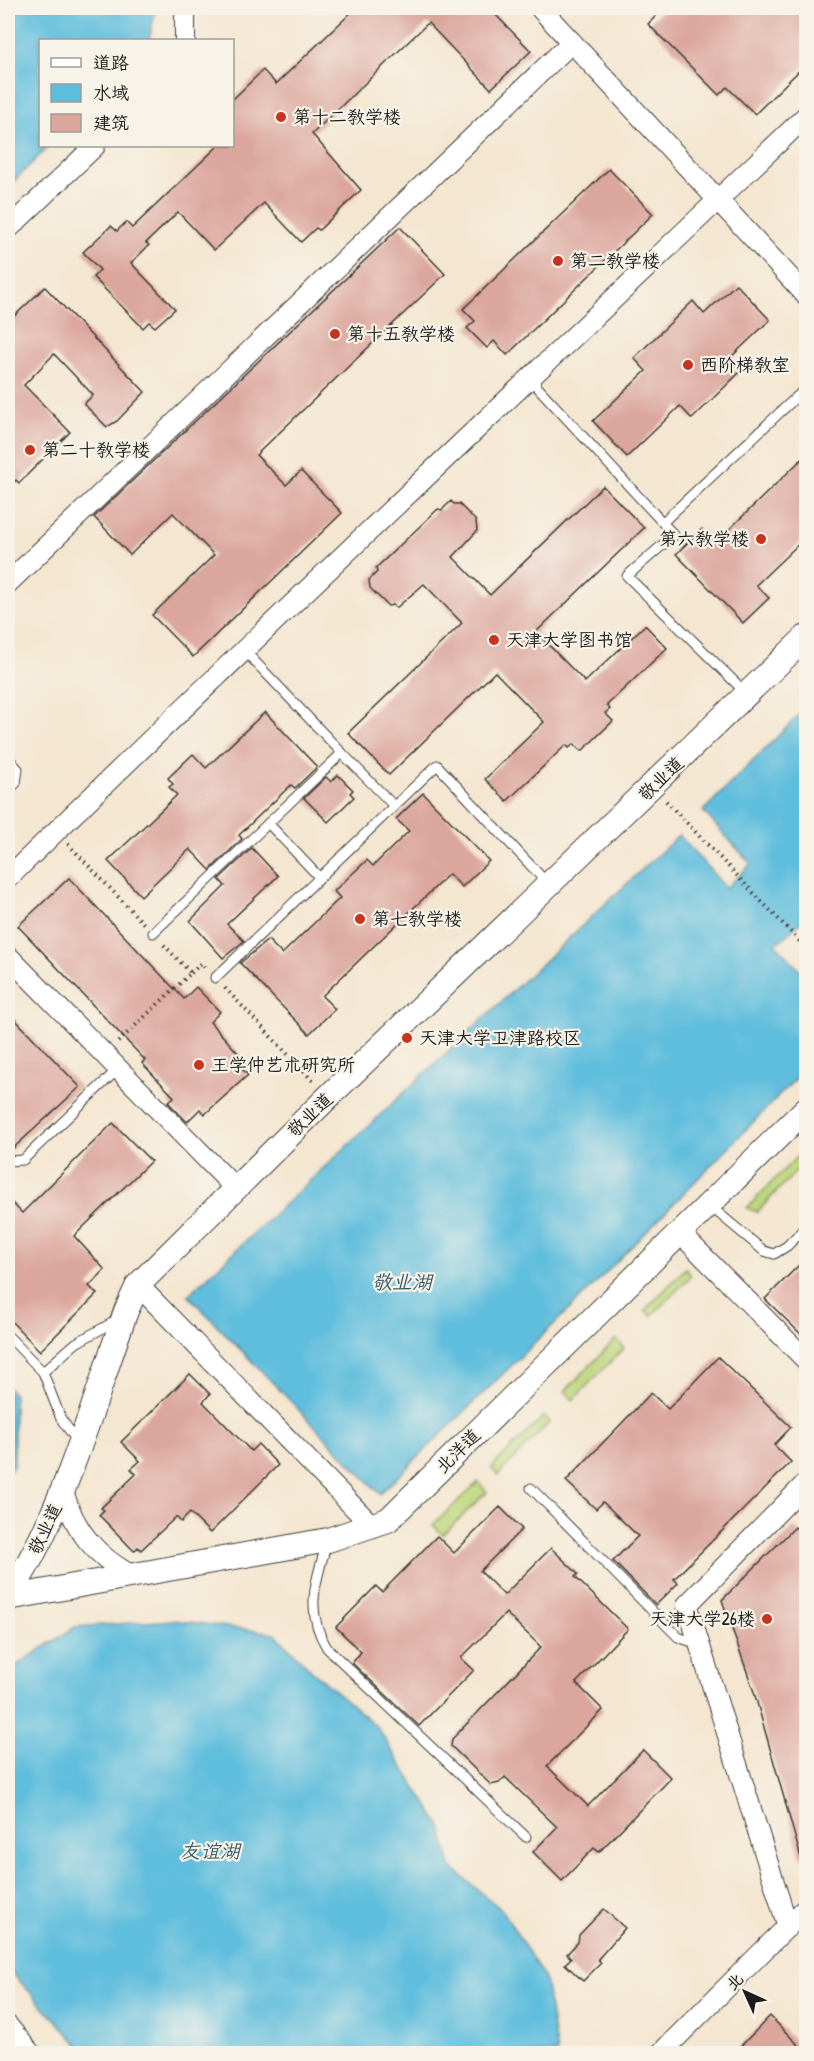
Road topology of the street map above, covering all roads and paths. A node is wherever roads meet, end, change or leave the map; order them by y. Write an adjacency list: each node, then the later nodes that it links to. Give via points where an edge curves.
1 (185, 8): 3 (street)
2 (540, 8): 4 (street)
3 (185, 39)
4 (572, 42): 7 (street); 13 (street)
5 (807, 117): 7 (street)
6 (94, 147): 8 (street)
7 (718, 199): 9 (street); 10 (street)
8 (8, 229)
9 (807, 295)
10 (530, 379): 12 (lane); 15 (street)
11 (807, 388): 12 (lane)
12 (663, 522): 16 (lane, via 674,535 627,576)
13 (8, 583)
14 (807, 637): 16 (street, 敬业道)
15 (243, 649): 17 (lane); 23 (street)
16 (747, 694): 26 (street, 敬业道)
17 (342, 753): 20 (lane); 22 (lane)
18 (8, 758): 19 (lane, via 18,769 18,776)
19 (8, 790)
20 (394, 807): 25 (lane); 26 (lane, via 437,765)
21 (679, 815): 28 (path)
22 (268, 824): 25 (lane); 27 (lane)
23 (56, 831): 24 (street); 27 (path)
24 (8, 878)
25 (320, 878): 31 (lane)
26 (549, 885): 33 (street, 敬业道)
27 (153, 933): 30 (path)
28 (807, 948)
29 (8, 956): 32 (street)
30 (191, 973): 31 (path, via 201,963); 32 (path)
31 (215, 978): 33 (path)
32 (111, 1062): 35 (lane, via 23,1161); 36 (street)
33 (328, 1097): 36 (street, 敬业道)
34 (807, 1109): 37 (street, 北洋道)
35 (8, 1161)
36 (235, 1188): 40 (street, 敬业道)
37 (708, 1205): 38 (lane, via 764,1251 774,1254); 39 (street, 北洋道)
38 (807, 1227)
39 (680, 1233): 43 (street); 49 (street, 北洋道, via 388,1520)
40 (138, 1285): 41 (street, 敬业道); 49 (street)
41 (124, 1317): 44 (lane, via 76,1343); 45 (street, 敬业道)
42 (8, 1336): 44 (lane)
43 (807, 1360)
44 (43, 1372): 45 (lane, via 61,1419)
45 (79, 1444): 48 (street, 敬业道)
46 (807, 1482): 53 (street, via 687,1605)
47 (531, 1488): 53 (lane, via 678,1637)
48 (63, 1491): 51 (street, via 73,1520 90,1545); 52 (street, 敬业道, via 41,1541)
49 (373, 1527): 50 (street, 北洋道)
50 (328, 1540): 51 (street, 北洋道); 54 (lane, via 312,1608 327,1648)
51 (131, 1575): 52 (street, 北洋道)
52 (8, 1598)
53 (701, 1645): 56 (street)
54 (526, 1837)
55 (807, 1908): 56 (street)
56 (788, 1927): 59 (street)
57 (8, 2026): 58 (street)
58 (32, 2054)
59 (660, 2054)

